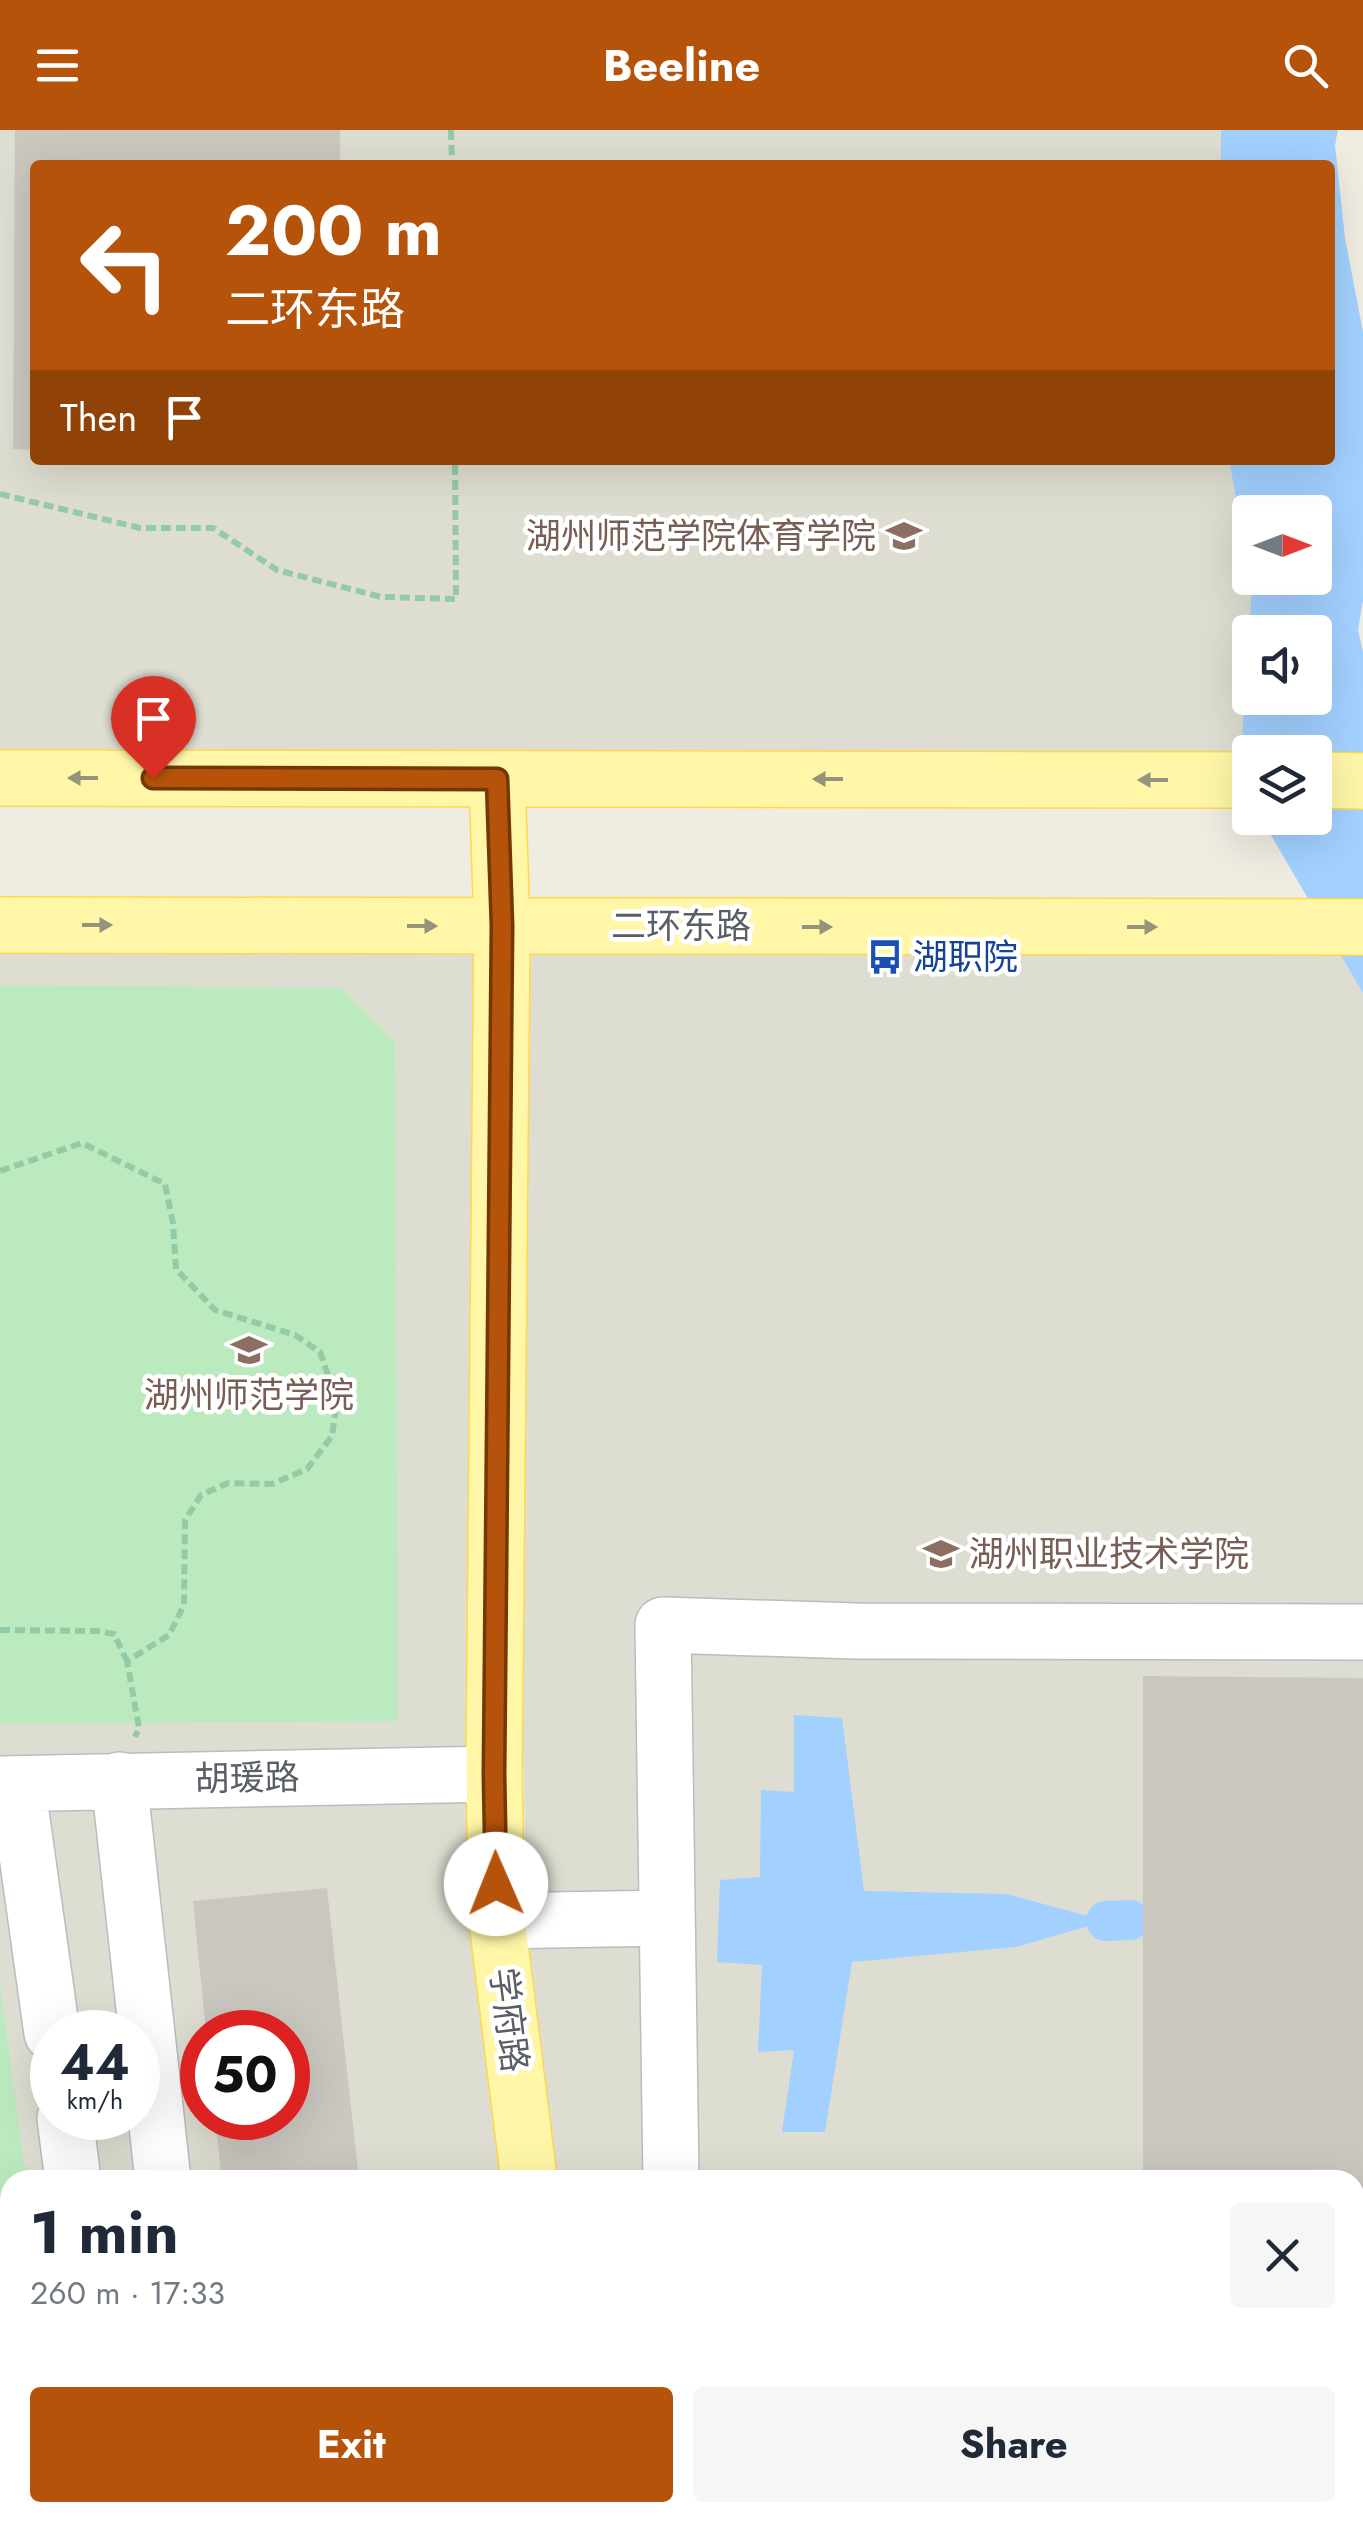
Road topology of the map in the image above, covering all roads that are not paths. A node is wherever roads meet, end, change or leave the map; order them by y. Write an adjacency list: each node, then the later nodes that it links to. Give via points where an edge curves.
1 (0, 778): 2 (main road, one-way to 1)
2 (497, 779): 3 (main road, one-way to 2); 7 (main road, 学府路)
3 (1232, 780)
4 (1332, 780): 5 (main road)
5 (1363, 780)
6 (0, 925): 7 (main road, 二环东路, one-way to 7)
7 (502, 926): 8 (main road, 二环东路, one-way to 8); 10 (main road, 学府路)
8 (1363, 927)
9 (1363, 1632): 13 (street, via 663,1625)
10 (494, 1774): 11 (street, 胡瑗路); 14 (main road, 学府路)
11 (119, 1780): 12 (street, 胡瑗路); 18 (street)
12 (9, 1784): 15 (street)
13 (667, 1918): 14 (street); 20 (street)
14 (497, 1921): 19 (main road, 学府路)
15 (48, 2010)
16 (67, 2140): 17 (street)
17 (72, 2170)
18 (161, 2170)
19 (528, 2170)
20 (672, 2170)

